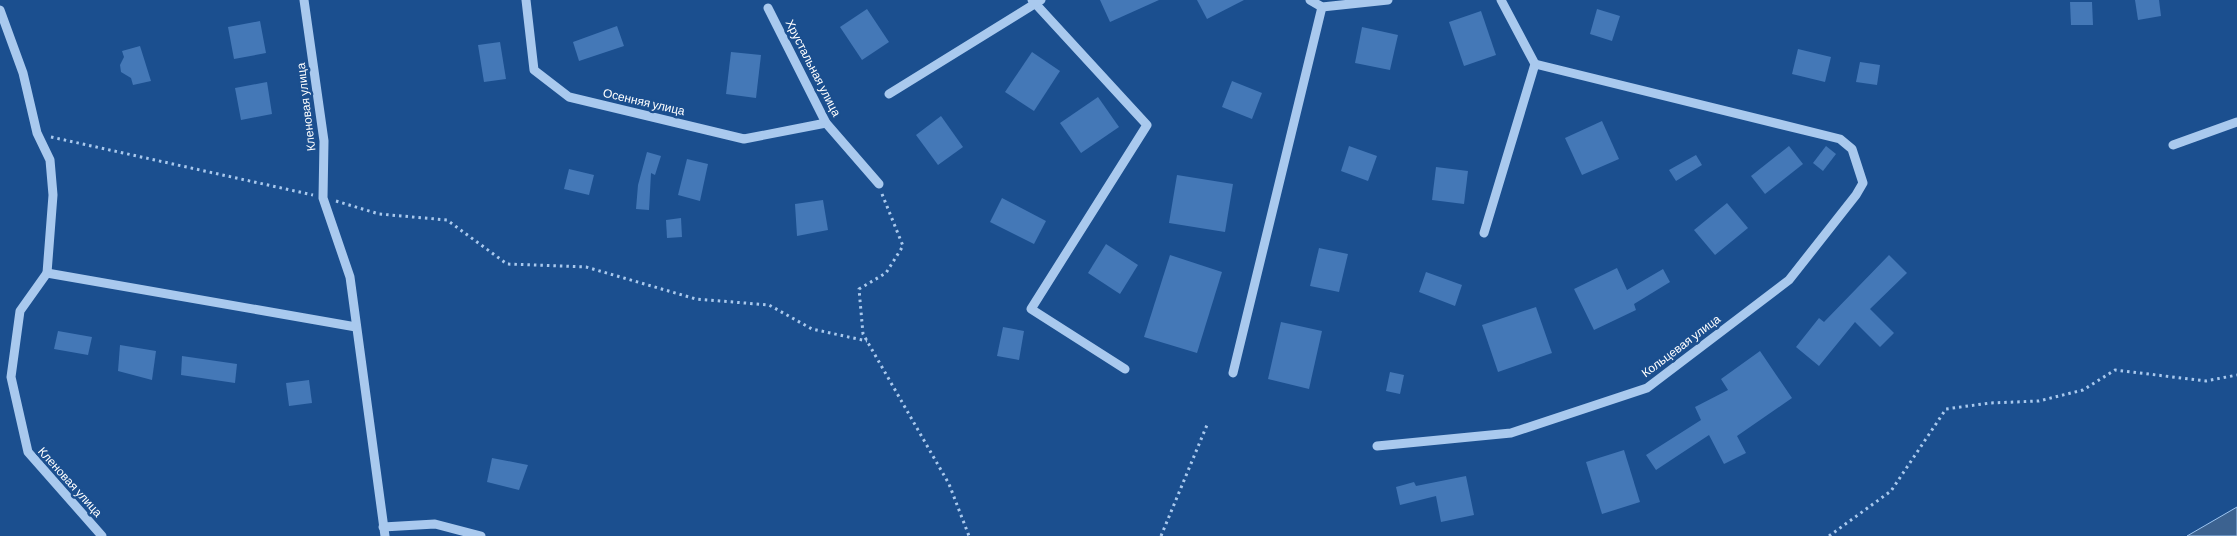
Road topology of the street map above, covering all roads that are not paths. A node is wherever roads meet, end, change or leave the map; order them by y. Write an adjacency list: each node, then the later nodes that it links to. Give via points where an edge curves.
1 (304, 0): 18 (street, Кленовая улица, via 324,141 323,198 350,277)
2 (526, 0): 12 (street, Осенняя улица, via 534,70 569,97 744,138)
3 (1310, 0): 7 (street)
4 (1388, 0): 7 (street)
5 (1501, 0): 10 (street)
6 (1036, 1): 11 (street); 19 (street, via 1148,125 1031,308)
7 (1322, 7): 20 (street)
8 (768, 8): 12 (street, Хрустальная улица)
9 (0, 10): 17 (street, via 23,73 36,133 50,160 53,195)
10 (1535, 64): 16 (street); 21 (street, Кольцевая улица, via 1840,139 1852,148 1864,183 1788,280 1646,388 1511,433)
11 (889, 94)
12 (826, 122): 15 (street, Хрустальная улица)
13 (2237, 122): 14 (street)
14 (2173, 145)
15 (878, 184)
16 (1484, 233)
17 (47, 273): 18 (street); 23 (street, Кленовая улица, via 20,311 11,377 28,452)
18 (356, 327): 22 (street, Кленовая улица)
19 (1125, 369)
20 (1233, 373)
21 (1377, 446)
22 (384, 531): 24 (street, via 435,524)
23 (102, 536)
24 (481, 536)

